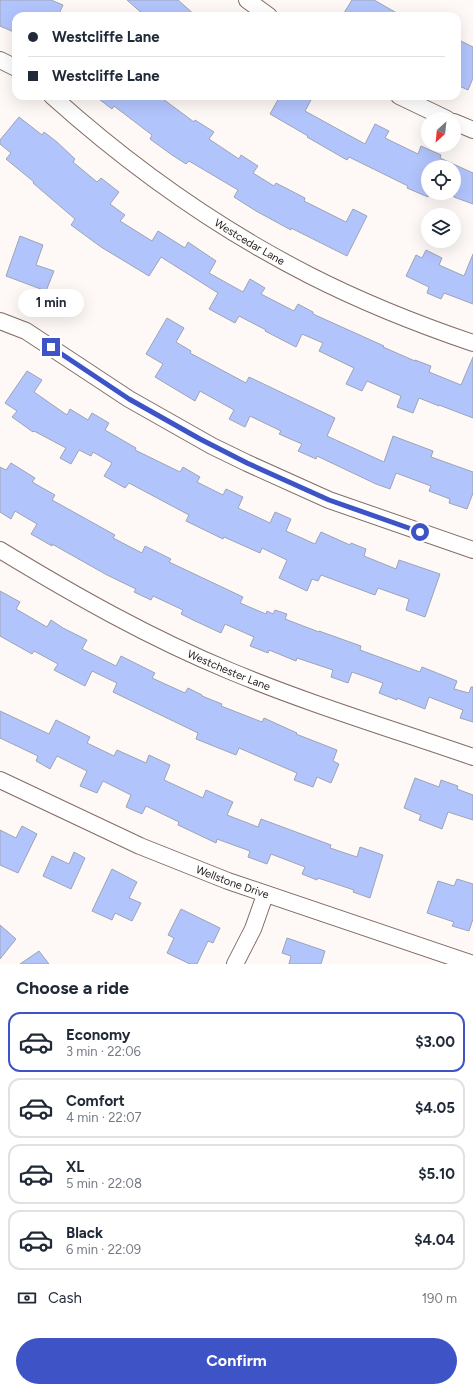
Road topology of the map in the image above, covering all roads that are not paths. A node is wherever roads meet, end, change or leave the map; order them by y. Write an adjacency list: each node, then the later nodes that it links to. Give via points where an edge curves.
1 (247, 0): 2 (street)
2 (264, 12)
3 (0, 60): 4 (street)
4 (12, 66)
5 (57, 100): 11 (street, Westcedar Lane, via 103,141 149,176 251,242 309,275 367,302)
6 (407, 100): 7 (street)
7 (432, 112)
8 (461, 125): 9 (street)
9 (473, 130)
10 (0, 321): 13 (street, via 26,331 129,399 247,463 335,502)
11 (473, 343)
12 (0, 550): 14 (street, Westchester Lane, via 120,619 229,671)
13 (473, 550)
14 (473, 757)
15 (0, 780): 16 (street, Wellstone Drive, via 140,846)
16 (265, 895): 17 (street, via 251,934); 18 (street, Wellstone Drive)
17 (235, 964)
18 (473, 964)

